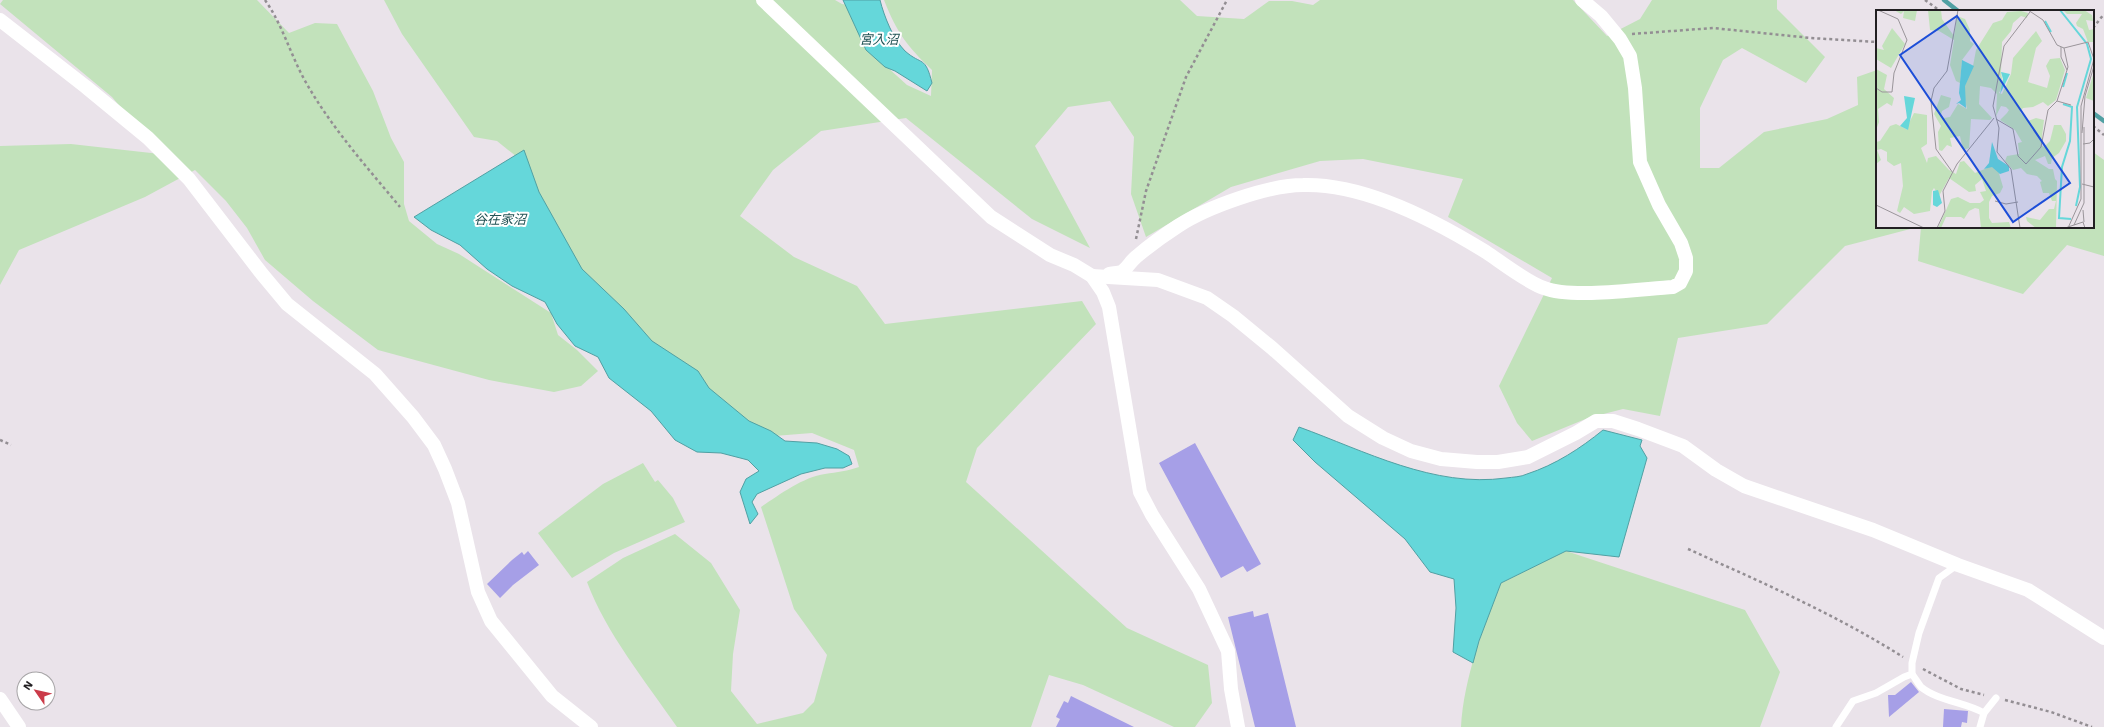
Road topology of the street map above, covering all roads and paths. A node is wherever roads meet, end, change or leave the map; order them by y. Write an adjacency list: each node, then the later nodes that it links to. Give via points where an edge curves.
1 (265, 0): 14 (path, via 273,11 304,78 333,127)
2 (762, 0): 16 (street, via 991,217 1050,255)
3 (1227, 0): 15 (path, via 1186,77 1146,191 1136,239)
4 (1582, 0): 10 (street, via 1601,16)
5 (1925, 0): 6 (path)
6 (1939, 10)
7 (2104, 14): 9 (path)
8 (0, 20): 28 (street, via 148,138 189,179 287,304 375,374 414,416 434,445 446,469 460,510 478,592 491,621 552,696)
9 (2094, 27)
10 (1617, 35): 11 (path, via 1713,28); 15 (street, via 1630,56 1640,162 1686,258 1686,271 1680,283 1673,287 1609,292 1559,292 1543,288 1462,238 1417,214 1381,200 1334,187 1303,184 1266,191 1223,204 1180,225)
11 (1876, 42)
12 (2094, 127): 13 (path)
13 (2104, 135)
14 (400, 207)
15 (1136, 257): 16 (street, via 1122,272)
16 (1092, 276): 20 (street, via 1158,280 1208,298 1272,348 1348,416 1383,438 1411,451 1441,459 1498,462 1528,456 1545,449 1596,421 1613,421 1683,446 1744,486 1873,530); 29 (street, via 1109,307 1140,492 1199,589 1228,651 1231,690)
17 (0, 440): 18 (path)
18 (11, 445)
19 (1688, 549): 22 (path, via 1776,588 1870,636)
20 (1958, 565): 21 (street, via 2028,590); 22 (lane, via 1939,578)
21 (2104, 638)
22 (1912, 663): 23 (lane); 24 (path, via 1961,689)
23 (1912, 674): 26 (lane, via 1922,686 1936,695 1974,707); 30 (lane, via 1876,693 1853,701)
24 (1996, 698): 26 (lane); 32 (path, via 2051,712)
25 (0, 699): 27 (street)
26 (1984, 713): 31 (lane)
27 (19, 727)
28 (591, 727)
29 (1238, 727)
30 (1836, 727)
31 (1980, 727)
32 (2092, 727)

